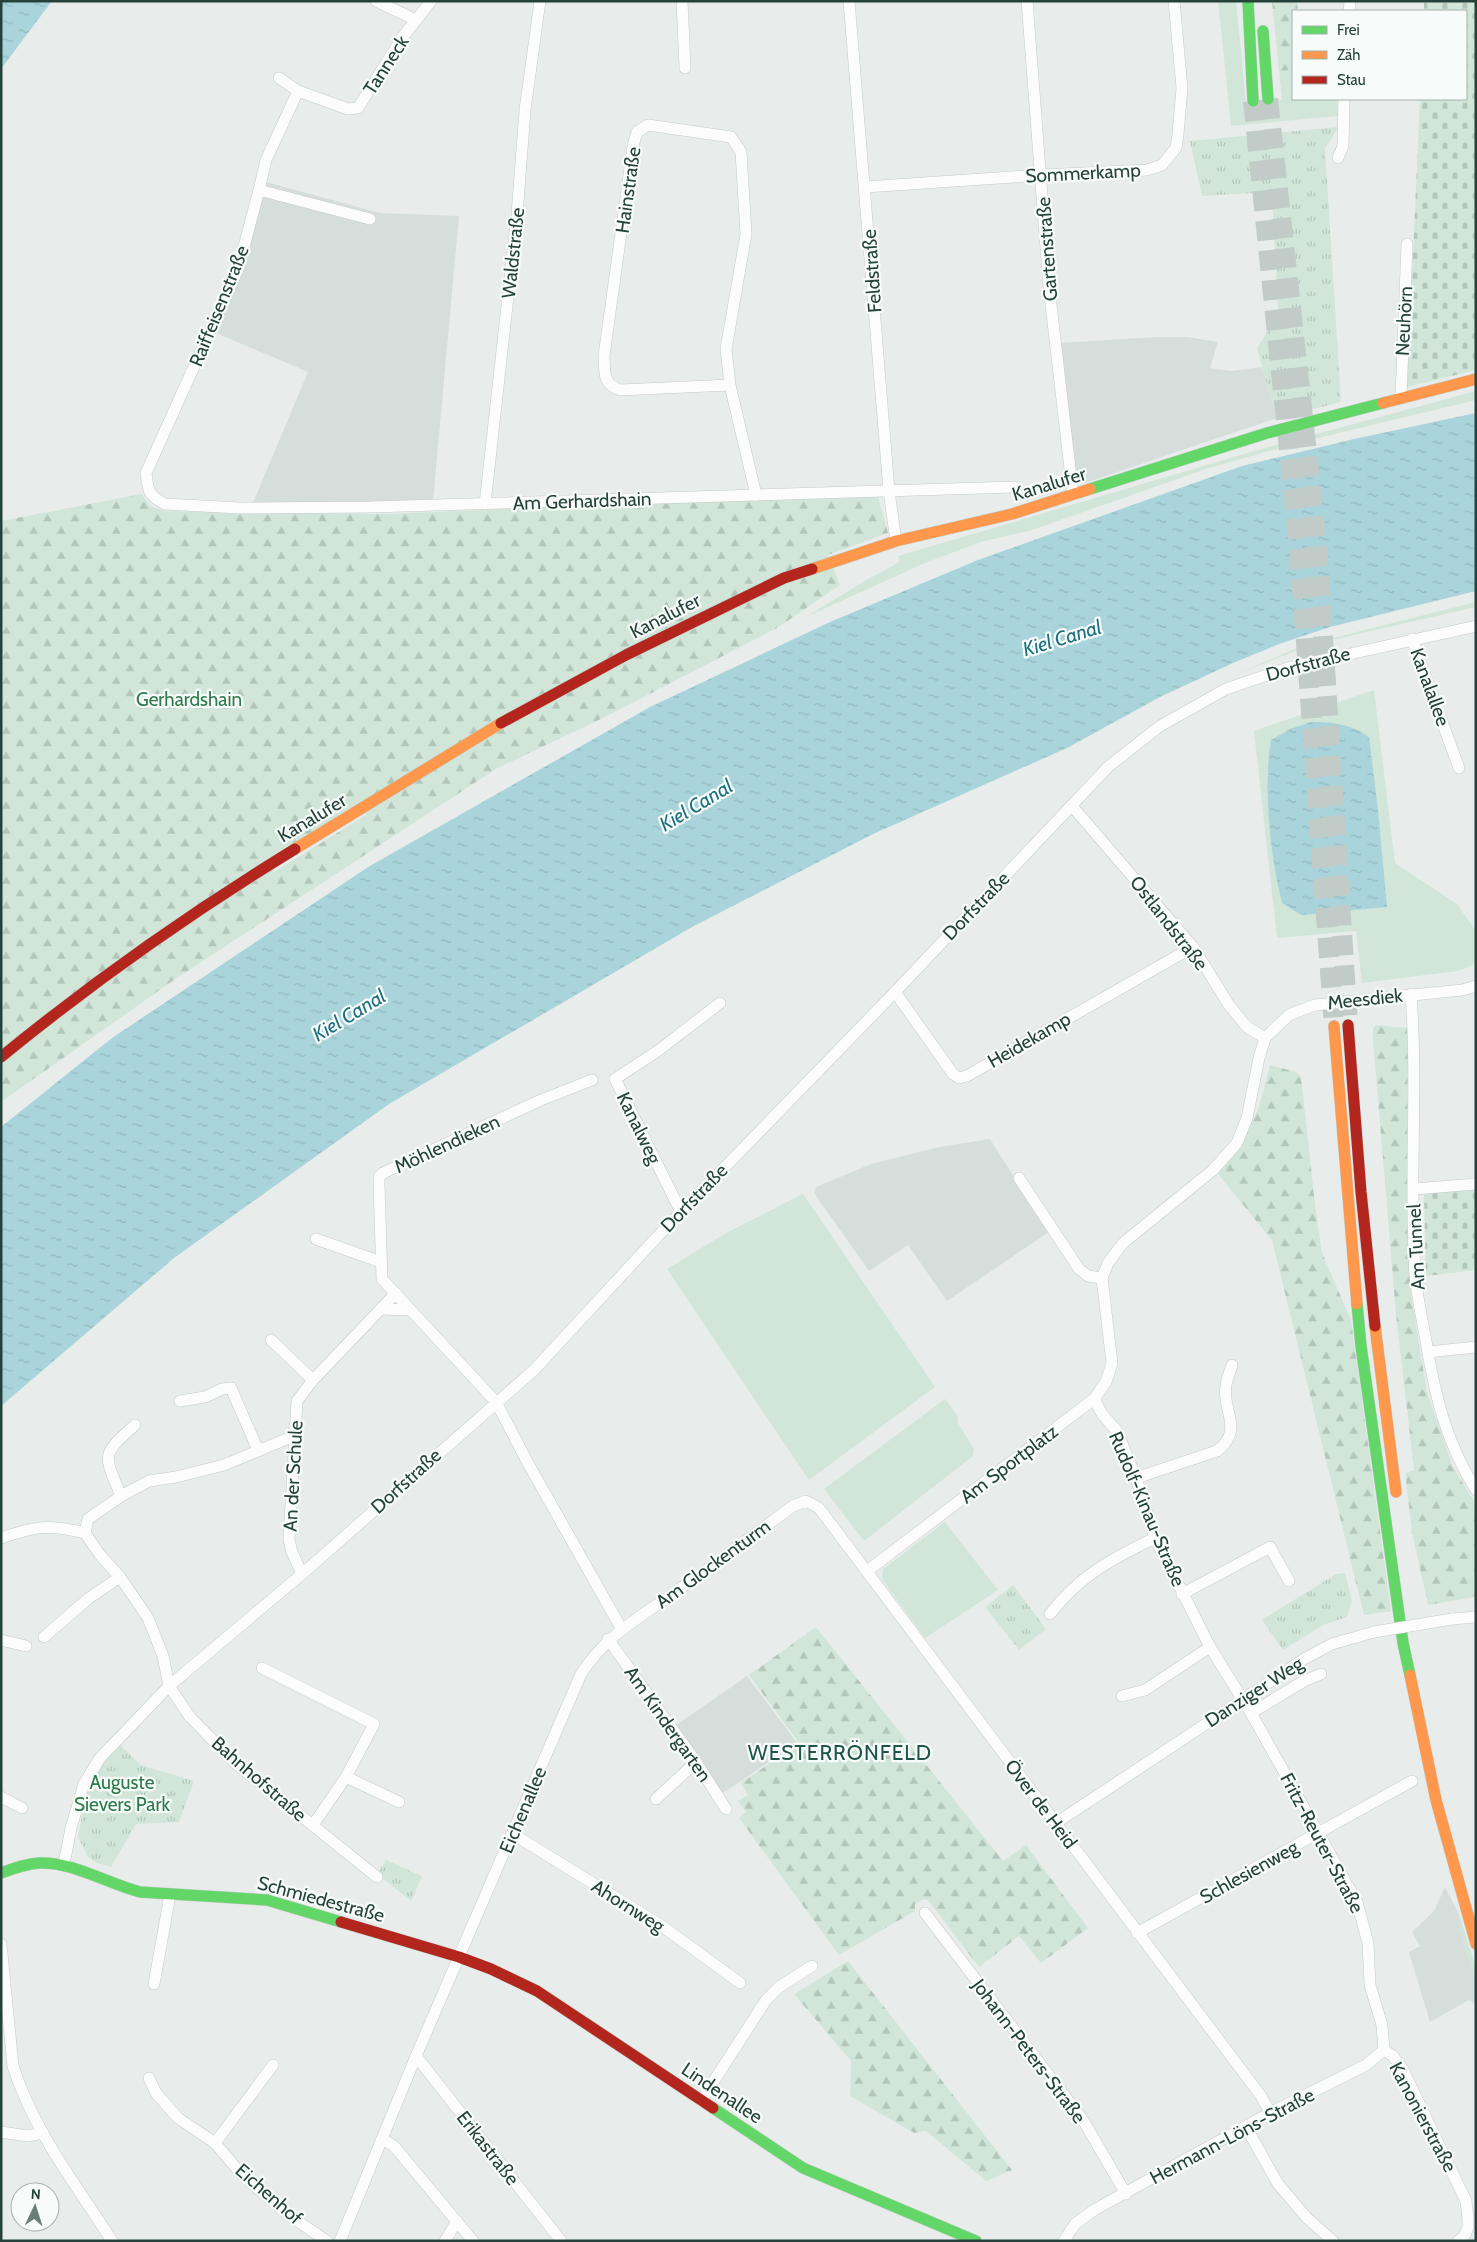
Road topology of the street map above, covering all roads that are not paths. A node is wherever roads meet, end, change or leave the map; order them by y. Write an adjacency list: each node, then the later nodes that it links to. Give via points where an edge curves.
1 (376, 1): 9 (street, Tanneck)
2 (431, 1): 9 (street, Tanneck)
3 (540, 1): 31 (street, Waldstraße, via 525,110 517,215)
4 (682, 1): 11 (street)
5 (849, 1): 19 (street, Feldstraße)
6 (1027, 1): 18 (street, Gartenstraße)
7 (1174, 1): 18 (street, Sommerkamp, via 1182,88 1176,148 1162,165 1147,170)
8 (1248, 1): 16 (main road)
9 (416, 20): 13 (street, Tanneck, via 358,108 348,109)
10 (1262, 21): 14 (main road)
11 (686, 68)
12 (279, 78): 13 (street, Tanneck)
13 (298, 91): 20 (street, via 266,160)
14 (1268, 99)
15 (1344, 100): 17 (street, via 1343,146)
16 (1254, 101)
17 (1338, 158)
18 (1042, 174): 19 (street, Sommerkamp); 29 (street, Gartenstraße, via 1049,287)
19 (865, 187): 27 (street, Feldstraße)
20 (259, 190): 21 (street); 30 (street, Raiffeisenstraße, via 238,269 146,472 147,488)
21 (370, 219)
22 (1407, 244): 25 (street, Neuhörn)
23 (1476, 379): 25 (main road, Kanalufer)
24 (730, 385): 24 (street, Hainstraße, via 620,390 612,387 605,378 604,356 633,146 637,132 648,125 731,137 741,152 746,234 726,349); 28 (street, Hainstraße)
25 (1401, 397): 29 (main road, Kanalufer, via 1267,433)
26 (1014, 487): 27 (street, Am Gerhardshain)
27 (889, 491): 28 (street, Am Gerhardshain); 32 (street, Feldstraße)
28 (756, 495): 31 (street, Am Gerhardshain)
29 (1074, 495): 32 (main road, Kanalufer, via 1012,514)
30 (152, 498): 31 (street, Am Gerhardshain, via 165,504 245,508)
31 (485, 504)
32 (896, 541): 45 (main road, Kanalufer, via 784,578 626,655 506,720 194,914 65,1005)
33 (1476, 626): 34 (street, Kanalallee)
34 (1412, 639): 35 (street, Kanalallee); 36 (street, Dorfstraße, via 1291,666 1226,689 1160,726 1104,770)
35 (1459, 768)
36 (1072, 806): 37 (street, Ostlandstraße); 39 (street, Dorfstraße)
37 (1192, 947): 39 (street, Heidekamp, via 959,1078); 44 (street, Ostlandstraße, via 1229,1006 1247,1027)
38 (1476, 986): 40 (street, Meesdiek)
39 (895, 992): 50 (street, Dorfstraße)
40 (1411, 994): 44 (street, Meesdiek, via 1315,1005 1289,1015); 49 (street, Am Tunnel, via 1415,1060)
41 (720, 1003): 50 (street, Kanalweg, via 660,1050 615,1079)
42 (1348, 1025): 72 (main road, via 1362,1201)
43 (1334, 1026): 118 (main road, via 1362,1346 1404,1643 1436,1800)
44 (1266, 1038): 53 (street, via 1247,1118 1236,1143 1214,1170 1124,1243 1108,1262)
45 (1, 1057)
46 (592, 1080): 52 (street, Möhlendieken, via 541,1100 379,1177)
47 (1019, 1178): 53 (street, via 1079,1269 1088,1276)
48 (1476, 1184): 49 (street)
49 (1414, 1189): 59 (street, Am Tunnel, via 1415,1276)
50 (681, 1212): 64 (street, Dorfstraße, via 534,1370)
51 (316, 1239): 52 (street)
52 (381, 1262): 54 (street, Möhlendieken, via 382,1279)
53 (1102, 1278): 62 (street, Am Sportplatz, via 1112,1363 1106,1382)
54 (396, 1293): 55 (street, An der Schule); 56 (street, Möhlendieken)
55 (382, 1309): 56 (street); 61 (street, An der Schule)
56 (411, 1310): 64 (street, Möhlendieken)
57 (270, 1340): 61 (street)
58 (1476, 1347): 59 (street)
59 (1428, 1352): 69 (street, Am Tunnel, via 1437,1400 1449,1436 1459,1462)
60 (1232, 1366): 68 (street, via 1225,1386 1231,1433 1227,1444 1217,1451)
61 (313, 1380): 66 (street, An der Schule, via 297,1401)
62 (1094, 1399): 68 (street, Rudolf-Kinau-Straße, via 1117,1431); 76 (street, Am Sportplatz)
63 (180, 1401): 67 (street, via 231,1388)
64 (496, 1402): 77 (street, Dorfstraße); 84 (street)
65 (135, 1425): 70 (street, via 109,1449 108,1463)
66 (296, 1435): 67 (street); 77 (street, An der Schule, via 289,1540)
67 (258, 1450): 70 (street, via 224,1465 176,1478 149,1481)
68 (1136, 1478): 75 (street, Rudolf-Kinau-Straße)
69 (1476, 1490)
70 (121, 1496): 73 (street, via 88,1520)
71 (806, 1501): 76 (street, Över de Heid, via 819,1508); 84 (street, Am Glockenturm, via 793,1506)
72 (1397, 1503)
73 (85, 1534): 74 (street, via 57,1526 31,1528); 78 (street)
74 (1, 1538)
75 (1155, 1538): 80 (street, Rudolf-Kinau-Straße); 82 (street, via 1111,1559 1066,1593)
76 (867, 1571): 105 (street, Över de Heid)
77 (302, 1574): 93 (street, Dorfstraße)
78 (120, 1577): 85 (street, via 89,1598); 93 (street, via 148,1618 163,1656)
79 (1289, 1581): 80 (street, via 1270,1547)
80 (1182, 1594): 90 (street, Rudolf-Kinau-Straße)
81 (1411, 1610): 87 (main road)
82 (1050, 1614)
83 (1476, 1617): 95 (street, Danziger Weg, bridge, via 1374,1632 1332,1644)
84 (621, 1628): 86 (street, Eichenallee)
85 (44, 1638)
86 (608, 1639): 97 (street, Am Kindergarten); 108 (street, Eichenallee, via 580,1674)
87 (1415, 1639)
88 (1, 1640): 89 (street)
89 (26, 1646)
90 (1210, 1647): 94 (street, via 1145,1690); 95 (street, Rudolf-Kinau-Straße)
91 (262, 1668): 98 (street, Bahnhofstraße, via 374,1724)
92 (1322, 1674): 96 (street, via 1304,1681)
93 (169, 1686): 106 (street, Bahnhofstraße, via 190,1716 235,1763); 110 (street, Dorfstraße, via 93,1766 84,1784)
94 (1122, 1696)
95 (1242, 1698): 96 (street, Fritz-Reuter-Straße); 105 (street, Danziger Weg)
96 (1252, 1713): 107 (street, Fritz-Reuter-Straße)
97 (696, 1762): 101 (street); 104 (street, Am Kindergarten)
98 (346, 1777): 102 (street); 106 (street, Bahnhofstraße)
99 (1412, 1781): 107 (street, Schlesienweg)
100 (1, 1797): 103 (street)
101 (656, 1800)
102 (399, 1802)
103 (22, 1808)
104 (726, 1809)
105 (1056, 1823): 116 (street, Över de Heid)
106 (313, 1825): 112 (street, Bahnhofstraße)
107 (1319, 1833): 116 (street, Schlesienweg); 123 (street, Fritz-Reuter-Straße, via 1360,1909 1368,1943 1370,1985 1382,2025)
108 (513, 1834): 119 (street, Eichenallee); 121 (street, Ahornweg, via 662,1926)
109 (1458, 1836): 114 (main road)
110 (64, 1864): 111 (main road, Schmiedestraße, via 32,1863); 113 (main road, Schmiedestraße, via 139,1892)
111 (1, 1873)
112 (377, 1877)
113 (170, 1895): 119 (main road, Schmiedestraße, via 244,1896 267,1900); 122 (street)
114 (1476, 1908)
115 (925, 1913): 135 (street, Johann-Peters-Straße, via 1083,2120)
116 (1137, 1932): 129 (street, Över de Heid, via 1261,2096)
117 (1, 1944): 126 (street)
118 (1476, 1944)
119 (459, 1957): 124 (street, Eichenallee); 128 (main road, Lindenallee, via 537,1991)
120 (812, 1966): 128 (street, via 779,1987 766,2000)
121 (740, 1983)
122 (154, 1984)
123 (1384, 2050): 129 (street, Hermann-Löns-Straße, via 1366,2065); 146 (street, Kanonierstraße, via 1402,2068 1466,2201 1469,2225 1464,2237)
124 (416, 2056): 133 (street, Eichenallee); 142 (street, Erikastraße)
125 (273, 2065): 134 (street)
126 (7, 2066): 132 (street)
127 (149, 2078): 134 (street, Eichenhof, via 156,2094 178,2118)
128 (701, 2101): 143 (main road, Lindenallee, via 803,2168)
129 (1270, 2113): 130 (street, Hermann-Löns-Straße)
130 (1246, 2127): 135 (street, Hermann-Löns-Straße); 145 (street, via 1278,2184 1307,2218)
131 (1, 2132): 132 (street, via 28,2136)
132 (43, 2132): 137 (street)
133 (382, 2139): 136 (street, via 394,2146); 139 (street, Eichenallee)
134 (215, 2143): 138 (street, Eichenhof, via 243,2176 290,2216)
135 (1126, 2194): 144 (street, Hermann-Löns-Straße, via 1075,2224)
136 (457, 2221): 140 (street); 141 (street)
137 (112, 2241)
138 (327, 2241)
139 (340, 2241)
140 (445, 2241)
141 (472, 2241)
142 (561, 2241)
143 (976, 2241)
144 (1064, 2241)
145 (1333, 2241)
146 (1458, 2241)

